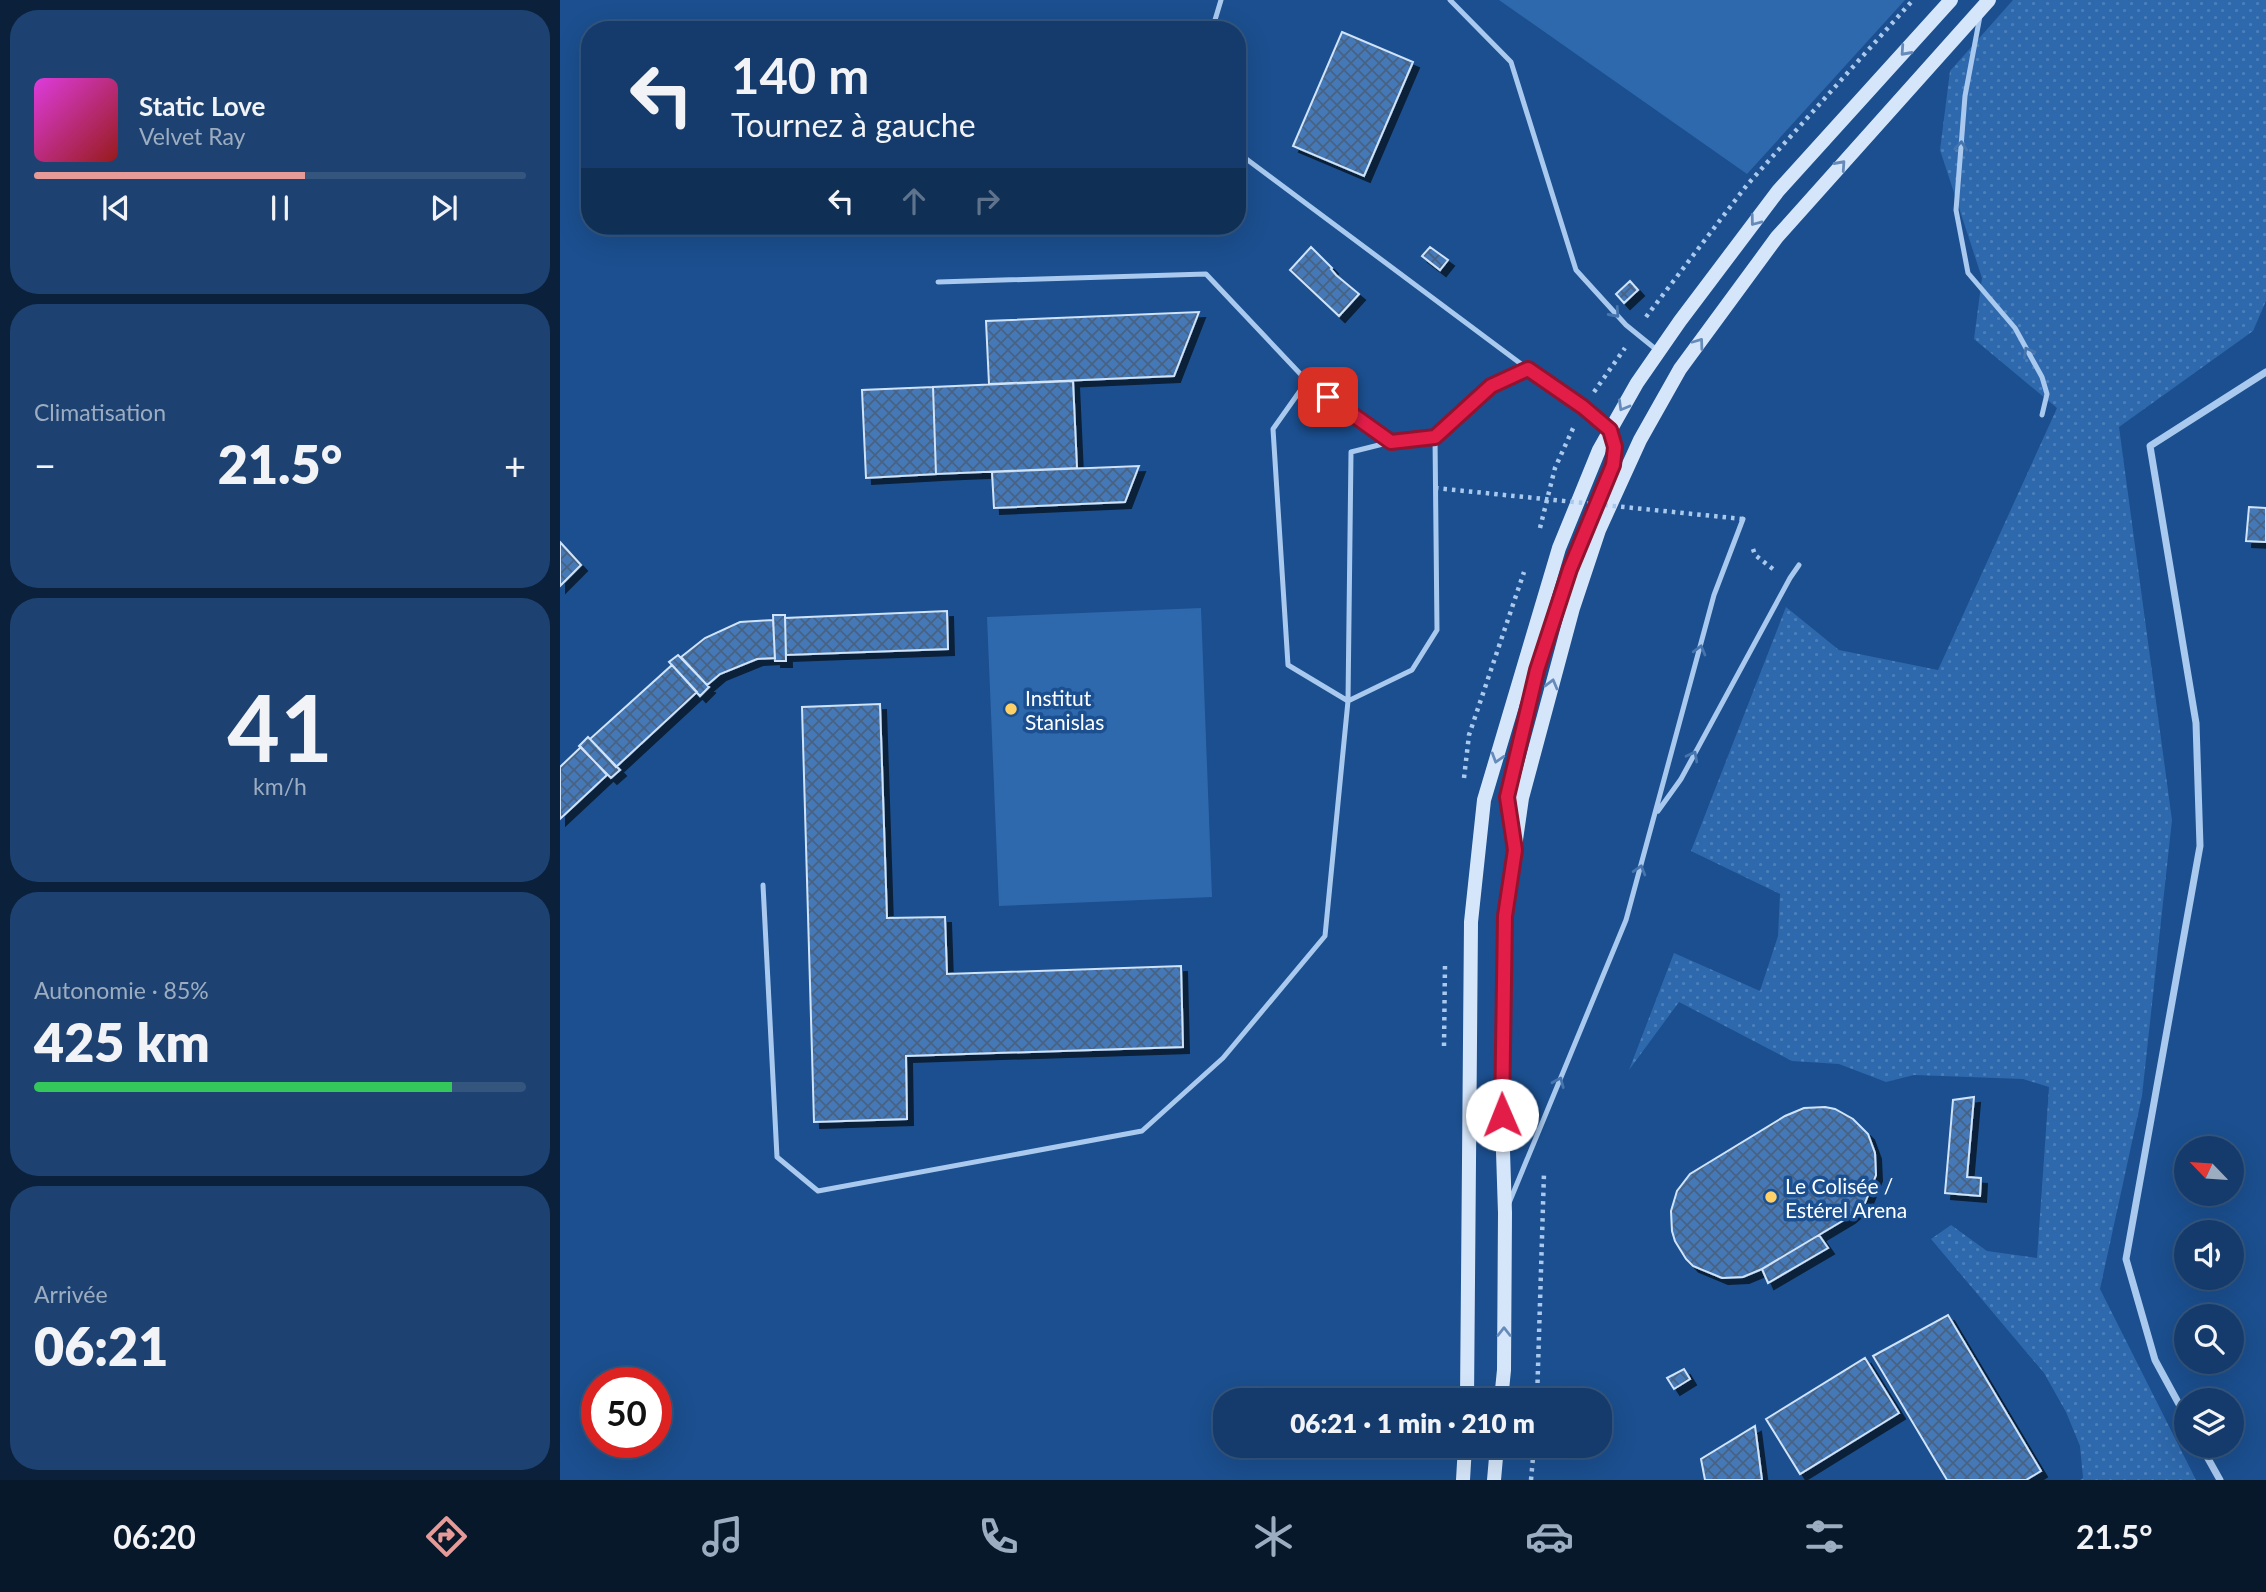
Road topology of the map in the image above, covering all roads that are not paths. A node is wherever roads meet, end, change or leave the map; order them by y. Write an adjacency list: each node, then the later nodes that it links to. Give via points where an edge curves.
1 (1221, 0): 5 (lane)
2 (1450, 0): 8 (lane, one-way to 8, via 1511,62 1576,270)
3 (1951, 0): 8 (main road, one-way to 8, via 1778,191)
4 (1985, 5): 12 (lane, one-way to 4, via 2047,394 2042,377 2015,328 1968,273 1955,210 1965,96); 20 (main road, one-way to 4, via 1522,798 1573,608 1599,530 1640,440 1680,369 1777,237)
5 (1215, 21)
6 (1246, 159): 9 (lane)
7 (938, 282): 11 (lane, via 1206,274)
8 (1658, 351): 13 (main road, one-way to 13)
9 (1528, 369): 13 (lane); 14 (lane, via 1491,386)
10 (2266, 372): 25 (street, via 2150,446 2196,723 2200,846 2126,1259 2155,1360)
11 (1307, 382): 15 (lane); 18 (lane, via 1273,429 1288,665)
12 (2042, 415)
13 (1610, 430): 20 (lane, via 1615,447 1613,465 1561,592 1529,695 1507,797); 23 (main road, one-way to 23, via 1559,548 1484,800 1471,922)
14 (1435, 437): 15 (lane); 18 (lane, via 1437,630 1412,670)
15 (1391, 442): 18 (lane, via 1351,452)
16 (1743, 519): 19 (lane, one-way to 16, via 1714,594)
17 (1799, 565): 19 (lane, one-way to 17, via 1681,779)
18 (1348, 701): 21 (lane, via 1325,936 1223,1058 1142,1131 818,1191 777,1157)
19 (1656, 813): 22 (lane, one-way to 19, via 1626,920)
20 (1515, 850): 22 (main road, via 1505,916)
21 (763, 885)
22 (1505, 1213): 24 (main road, one-way to 22)
23 (1466, 1388)
24 (1502, 1388)
25 (2174, 1395)
26 (1464, 1458): 29 (main road)
27 (1496, 1458): 30 (main road)
28 (2208, 1458): 31 (street)
29 (1463, 1480)
30 (1494, 1480)
31 (2220, 1480)

